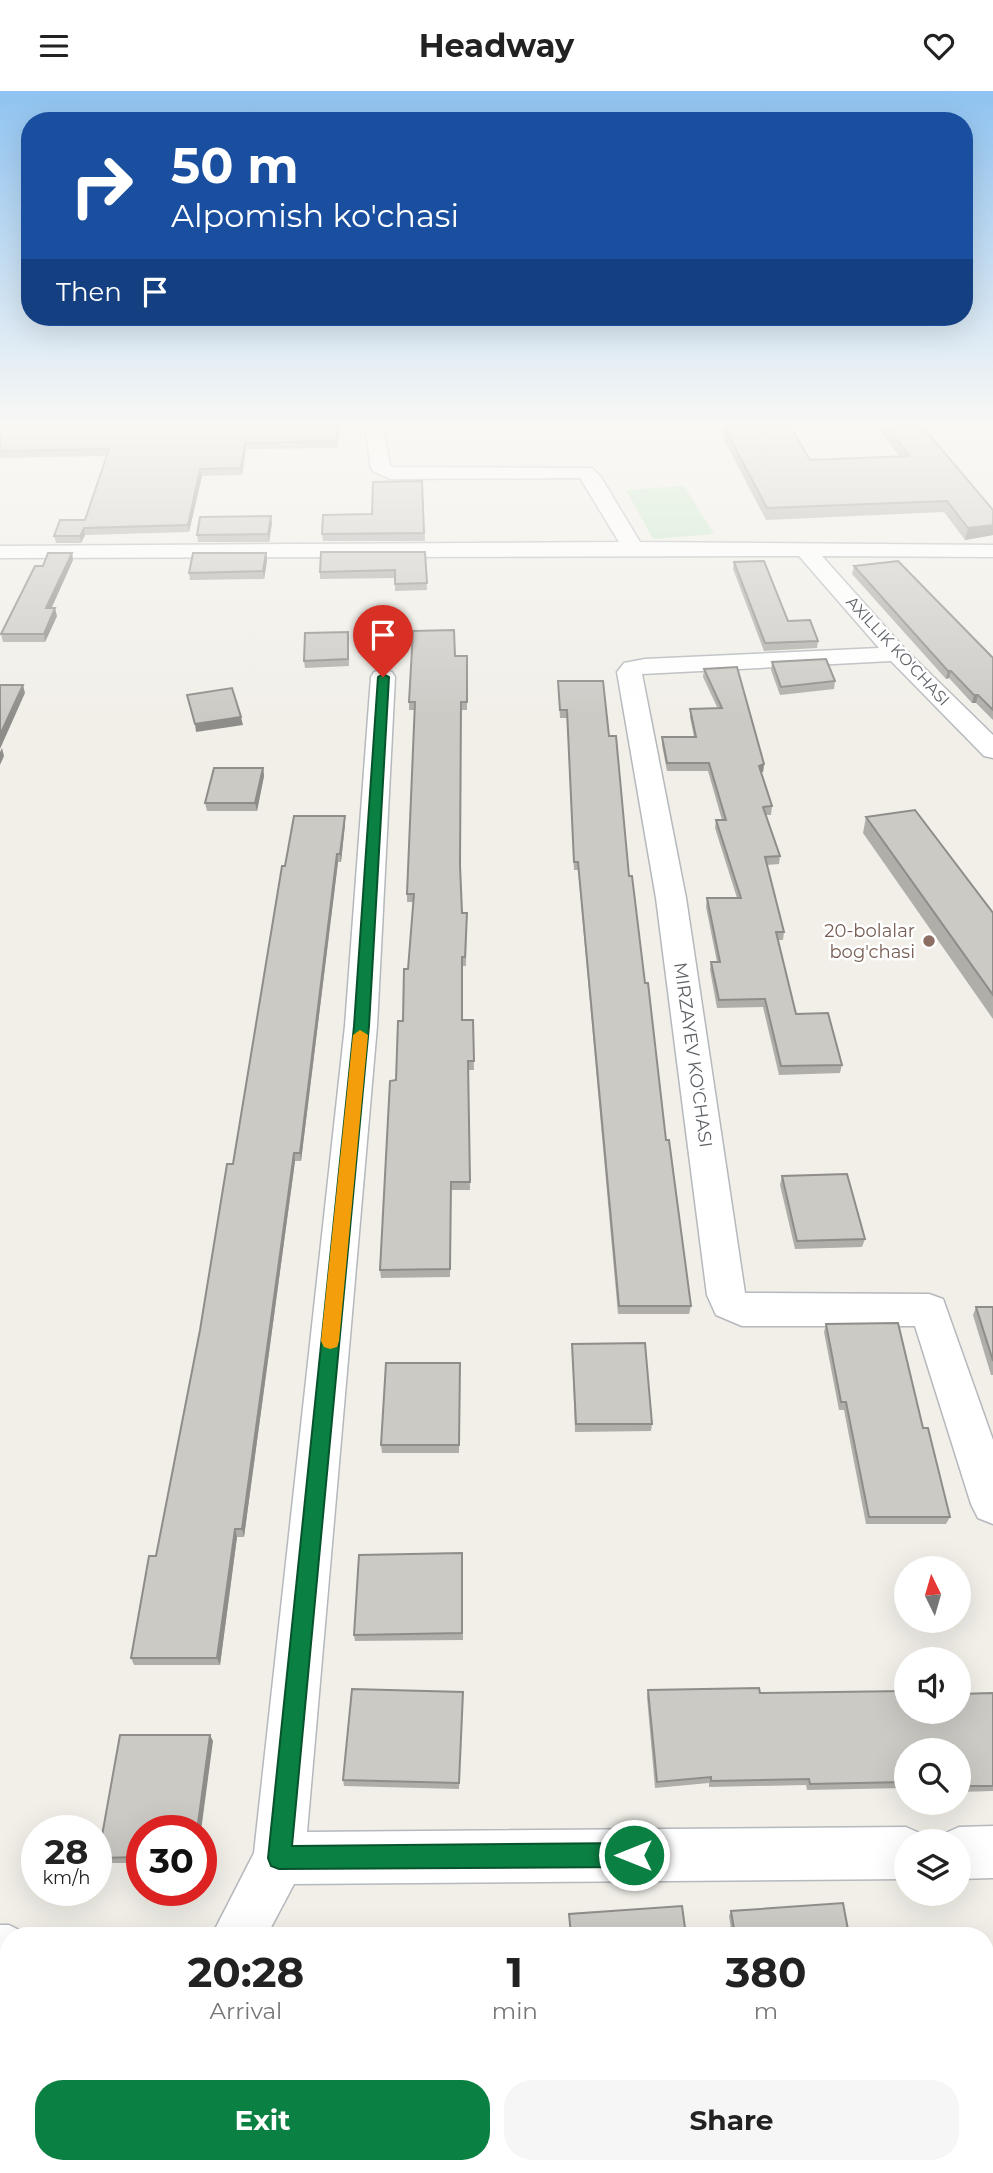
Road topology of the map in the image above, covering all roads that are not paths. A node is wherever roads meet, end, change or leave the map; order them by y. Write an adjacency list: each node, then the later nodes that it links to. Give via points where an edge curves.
1 (618, 523): 2 (street)
2 (633, 548): 3 (street); 5 (street)
3 (804, 550): 4 (street); 7 (street, AXILLIK KO'CHASI)
4 (983, 551): 6 (street)
5 (2, 555)
6 (993, 571)
7 (897, 654): 9 (street, AXILLIK KO'CHASI); 10 (street, MIRZAYEV KO'CHASI, via 645,666 629,672 671,898 726,1295 730,1304 742,1310 929,1310)
8 (383, 677): 14 (street, via 361,1026)
9 (993, 750)
10 (993, 1504)
11 (993, 1852): 13 (street)
12 (894, 1853): 14 (street)
13 (971, 1853)
14 (279, 1858): 15 (street)
15 (243, 1927)

